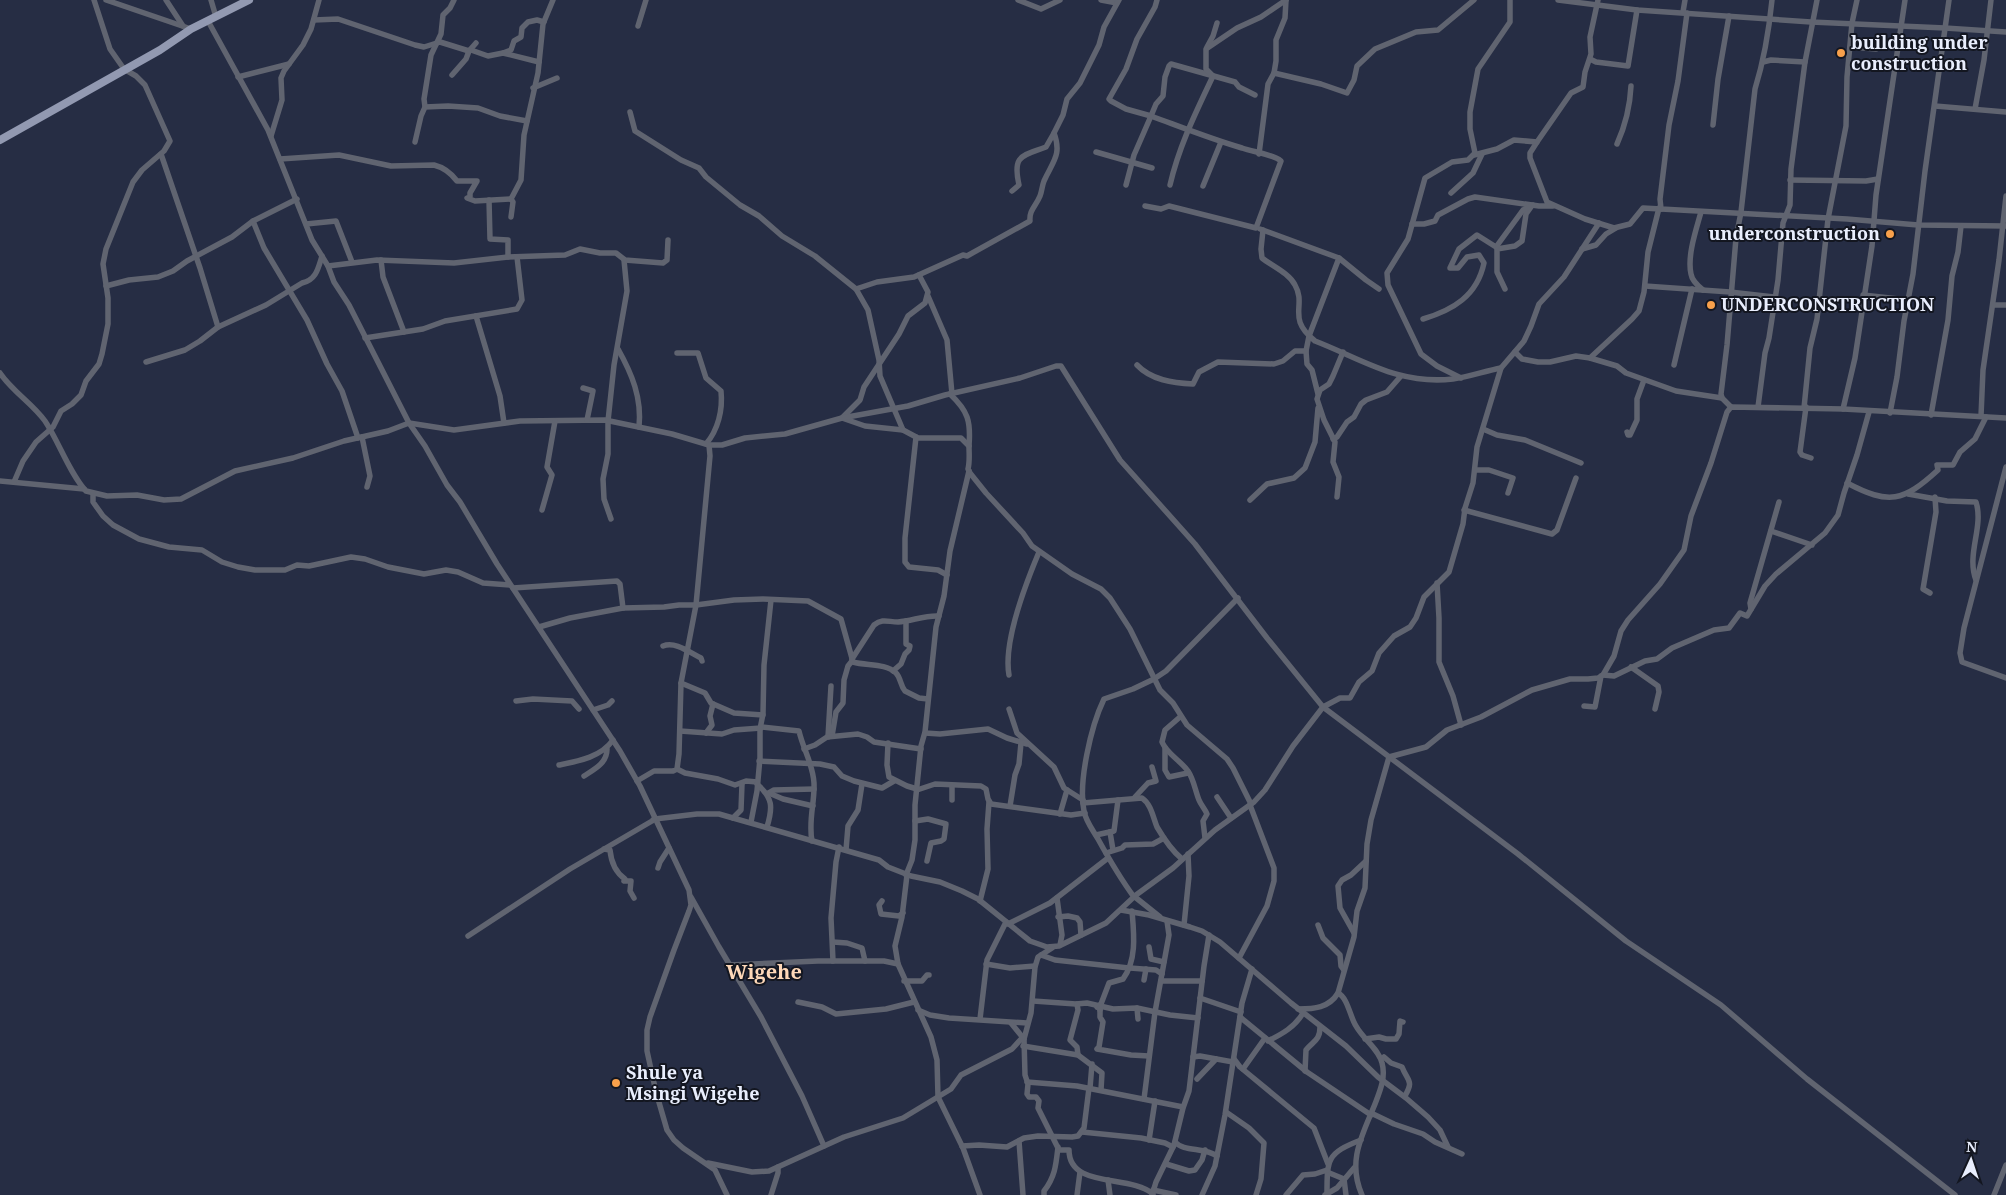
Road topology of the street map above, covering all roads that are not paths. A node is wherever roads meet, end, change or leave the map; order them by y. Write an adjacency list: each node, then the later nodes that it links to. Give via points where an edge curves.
1 (94, 0): 56 (street, via 110,49)
2 (106, 0): 40 (street)
3 (166, 0): 40 (street)
4 (211, 0): 29 (street)
5 (249, 0): 29 (main road)
6 (319, 0): 32 (street)
7 (454, 0): 44 (street, via 443,15 441,34)
8 (554, 0): 34 (street)
9 (646, 0): 38 (street)
10 (1018, 0): 11 (street, via 1041,10)
11 (1060, 0)
12 (1101, 0): 25 (street)
13 (1157, 0): 70 (street, via 1109,99 1126,110)
14 (1286, 0): 47 (street); 57 (street, via 1285,18 1276,40)
15 (1474, 0): 57 (street, via 1438,30 1418,31 1375,49 1357,66 1346,94 1321,84)
16 (1510, 0): 85 (street, via 1510,22 1478,69 1470,112)
17 (1558, 0): 26 (street)
18 (1685, 0): 28 (street)
19 (1772, 0): 31 (street)
20 (1817, 0): 35 (street)
21 (1857, 0): 37 (street)
22 (1905, 0): 39 (street)
23 (1949, 0): 41 (street)
24 (1991, 0): 42 (street)
25 (1118, 2): 74 (street, via 1080,83 1067,99)
26 (1598, 2): 27 (street); 51 (street, via 1590,37)
27 (1637, 10): 28 (street); 51 (street, via 1629,65 1612,66)
28 (1685, 13): 30 (street); 104 (street)
29 (216, 16): 33 (main road)
30 (1729, 16): 31 (street); 72 (street)
31 (1771, 18): 35 (street); 53 (street)
32 (314, 20): 44 (street, via 344,20 422,47); 55 (street, via 304,46)
33 (208, 21): 40 (main road); 60 (street)
34 (544, 22): 50 (street, via 528,22 511,50); 52 (street)
35 (1811, 22): 37 (street); 54 (street)
36 (1217, 23): 47 (street)
37 (1852, 23): 39 (street); 46 (street)
38 (638, 26)
39 (1900, 26): 41 (street); 89 (street)
40 (187, 28): 56 (main road, via 160,50)
41 (1945, 28): 42 (street); 65 (street)
42 (1987, 31): 43 (street); 67 (street)
43 (2006, 32)
44 (436, 42): 49 (street); 66 (street, via 431,55)
45 (476, 43): 49 (street)
46 (1850, 47): 48 (street); 91 (street, via 1846,126)
47 (1206, 49): 59 (street, via 1206,69)
48 (1876, 49)
49 (470, 51): 50 (street, via 488,56); 58 (street)
50 (504, 53): 52 (street)
51 (1590, 59): 79 (street, via 1583,88 1570,93)
52 (539, 62): 63 (street)
53 (1763, 62): 54 (street); 106 (street, via 1755,89)
54 (1805, 62): 90 (street)
55 (291, 64): 60 (street); 75 (street, via 281,78 282,100)
56 (124, 69): 76 (main road); 82 (street, via 145,85 168,135 170,141)
57 (1274, 73): 83 (street, via 1268,84)
58 (452, 75)
59 (1213, 76): 64 (street, via 1235,82); 70 (street, via 1170,65 1163,96); 73 (street)
60 (238, 77): 75 (street)
61 (557, 78): 63 (street)
62 (1631, 86): 80 (street, via 1630,106)
63 (533, 88): 71 (street)
64 (1255, 96)
65 (1935, 106): 67 (street); 115 (street)
66 (425, 107): 71 (street, via 478,108); 77 (street)
67 (1975, 109): 69 (street)
68 (630, 112): 136 (street, via 635,131 700,168 706,177 740,205 815,256)
69 (2006, 112)
70 (1150, 116): 73 (street); 87 (street)
71 (527, 121): 99 (street, via 521,179)
72 (1713, 125)
73 (1188, 130): 78 (street); 93 (street)
74 (1054, 132): 95 (street, via 1046,147 1023,155 1017,164 1019,185); 132 (street, via 1058,145 1055,162 1042,184 1040,197 1030,213 1030,222 968,255)
75 (271, 137): 86 (street)
76 (0, 140)
77 (415, 142)
78 (1221, 142): 83 (street); 94 (street)
79 (1537, 142): 84 (street, via 1516,140); 102 (street, via 1530,158 1546,200)
80 (1617, 144)
81 (1096, 152): 87 (street)
82 (161, 154): 124 (street); 133 (street, via 142,170 129,190 104,254)
83 (1259, 154): 118 (street, via 1276,156 1281,161)
84 (1482, 154): 85 (street); 96 (street, via 1473,173)
85 (1474, 155): 114 (street, via 1468,160 1452,162 1425,178)
86 (280, 159): 98 (street); 100 (street, via 339,155 391,166 440,166 457,181 477,181 468,198)
87 (1133, 163): 88 (street); 92 (street)
88 (1152, 168)
89 (1878, 179): 91 (street); 111 (street)
90 (1790, 180): 91 (street); 107 (street, via 1790,205)
91 (1836, 180): 109 (street)
92 (1126, 185)
93 (1170, 185)
94 (1203, 186)
95 (1012, 191)
96 (1452, 193)
97 (2006, 196): 117 (street)
98 (296, 199): 110 (street); 113 (street)
99 (511, 199): 100 (street); 108 (street)
100 (489, 200): 125 (street, via 490,239 508,240)
101 (1532, 205): 102 (street); 114 (street, via 1472,197 1438,215 1435,221); 137 (street, via 1526,214 1522,241 1515,246 1497,249 1497,272); 149 (street, via 1523,210 1496,247 1477,235 1458,249 1450,268 1458,268 1467,257 1479,255 1484,263 1481,276 1464,300)
102 (1555, 205): 112 (street)
103 (1145, 206): 118 (street, via 1161,209 1169,206)
104 (1660, 208): 105 (street); 119 (street, via 1644,208 1630,224); 134 (street, via 1648,252)
105 (1700, 212): 106 (street); 139 (street, via 1690,274)
106 (1741, 212): 107 (street); 141 (street)
107 (1786, 216): 109 (street); 144 (street)
108 (511, 217)
109 (1828, 219): 111 (street); 176 (street)
110 (253, 221): 124 (street); 140 (street, via 264,248)
111 (1874, 222): 115 (street); 142 (street)
112 (1599, 223): 119 (street); 122 (street)
113 (306, 224): 123 (street); 130 (street, via 336,221)
114 (1412, 224): 167 (street, via 1408,239 1388,271 1388,285 1421,354)
115 (1918, 225): 116 (street); 145 (street, via 1914,274)
116 (1961, 226): 117 (street); 181 (street)
117 (2004, 226): 146 (street)
118 (1256, 228): 120 (street)
119 (1616, 228): 122 (street, via 1596,245)
120 (1263, 230): 127 (street); 152 (street, via 1262,258 1294,283 1298,292 1299,322)
121 (668, 240): 129 (street, via 665,263)
122 (1582, 249): 157 (street, via 1539,304 1527,336)
123 (322, 256): 131 (street); 140 (street, via 312,280)
124 (196, 257): 133 (street, via 158,277); 150 (street)
125 (508, 257): 126 (street); 128 (street, via 454,263)
126 (517, 257): 129 (street, via 565,255 584,249 616,253); 148 (street, via 520,306)
127 (1339, 258): 135 (street); 152 (street)
128 (381, 260): 130 (street); 151 (street, via 383,277)
129 (624, 260): 154 (street, via 627,291)
130 (352, 262): 131 (street)
131 (328, 266): 153 (street)
132 (919, 275): 136 (street); 143 (street, via 927,287)
133 (106, 286): 191 (street, via 108,324 100,360 81,395 61,411)
134 (1645, 286): 138 (street); 159 (street, via 1639,311)
135 (1379, 288)
136 (856, 289): 161 (street, via 868,310)
137 (1505, 289)
138 (1692, 289): 139 (street); 163 (street)
139 (1703, 290): 141 (street)
140 (290, 292): 150 (street); 195 (street, via 342,391)
141 (1730, 292): 144 (street); 172 (street)
142 (1863, 295): 145 (street); 178 (street, via 1855,358)
143 (928, 296): 161 (street, via 921,307 908,316); 170 (street, via 947,340)
144 (1774, 298): 174 (street)
145 (1908, 300): 180 (street)
146 (1993, 305): 147 (street); 182 (street, via 1983,370)
147 (2006, 305)
148 (476, 316): 151 (street); 189 (street, via 500,396)
149 (1423, 319)
150 (218, 327): 160 (street, via 185,350)
151 (404, 332): 153 (street)
152 (1309, 336): 155 (street); 156 (street)
153 (365, 338): 188 (street)
154 (618, 349): 187 (street); 190 (street, via 637,389)
155 (1306, 351): 162 (street, via 1295,351 1274,364 1218,362 1199,372 1192,384 1156,378); 171 (street, via 1307,364 1312,370)
156 (1343, 352): 166 (street); 171 (street, via 1329,384)
157 (1515, 352): 159 (street, via 1522,359 1538,362 1576,356); 164 (street)
158 (677, 353): 198 (street, via 698,353 706,378 721,392 715,434)
159 (1590, 358): 168 (street, via 1617,366)
160 (146, 362)
161 (879, 365): 177 (street, via 880,376); 183 (street, via 862,390 860,400)
162 (1138, 365)
163 (1674, 366)
164 (1501, 368): 167 (street); 193 (street)
165 (0, 373): 191 (street, via 10,387 33,406)
166 (1401, 376): 167 (street, via 1435,380); 197 (street, via 1386,392 1361,404 1354,417)
167 (1461, 378)
168 (1644, 380): 172 (street, via 1676,392); 194 (street, via 1637,399 1637,420 1630,435)
169 (582, 388): 185 (street, via 593,391)
170 (951, 394): 177 (street); 199 (street, via 968,417); 229 (street, via 1061,366 1120,460)
171 (1318, 394): 173 (street)
172 (1722, 398): 175 (street)
173 (1318, 403): 197 (street); 216 (street, via 1315,442 1305,468 1294,478 1267,484)
174 (1758, 406): 175 (street); 176 (street)
175 (1731, 407): 244 (street, via 1691,516 1684,550 1621,630 1614,656)
176 (1805, 408): 178 (street); 200 (street, via 1800,452)
177 (894, 409): 183 (street); 192 (street)
178 (1843, 409): 179 (street)
179 (1869, 412): 180 (street); 208 (street)
180 (1890, 413): 181 (street)
181 (1932, 415): 182 (street)
182 (1983, 416): 184 (street); 213 (street, via 1975,439 1960,452 1953,465 1937,465 1938,470)
183 (842, 418): 192 (street, via 865,426); 198 (street, via 785,434 745,438 722,445)
184 (2006, 418)
185 (587, 420): 186 (street); 187 (street)
186 (555, 421): 189 (street); 218 (street, via 547,467 552,475)
187 (608, 421): 190 (street); 220 (street, via 608,454 602,479 604,499)
188 (409, 423): 189 (street, via 454,430); 195 (street); 227 (street)
189 (504, 423)
190 (640, 427): 198 (street)
191 (50, 430): 207 (street, via 36,442); 210 (street)
192 (903, 430): 196 (street)
193 (1483, 430): 201 (street, via 1525,440); 203 (street, via 1477,447)
194 (1627, 432)
195 (360, 437): 209 (street, via 370,476); 212 (street, via 293,458 236,471 181,499)
196 (916, 437): 199 (street, via 959,438); 224 (street, via 905,562 909,567 938,570)
197 (1333, 439): 214 (street)
198 (708, 444): 231 (street, via 710,456)
199 (969, 446): 204 (street)
200 (1811, 458)
201 (1581, 463)
202 (2006, 467): 225 (street)
203 (1475, 470): 211 (street, via 1489,470 1513,478); 219 (street)
204 (969, 471): 223 (street); 224 (street)
205 (1576, 478): 219 (street, via 1557,530 1552,534)
206 (0, 481): 207 (street)
207 (14, 482): 210 (street)
208 (1847, 483): 213 (street, via 1878,497); 222 (street, via 1838,515)
209 (367, 487)
210 (84, 489): 212 (street)
211 (1508, 492)
212 (93, 494): 227 (street, via 93,502 103,516 138,540 202,550 238,567 286,570 297,565 309,566 360,557 424,574 446,570 483,583)
213 (1908, 494): 215 (street)
214 (1337, 497)
215 (1934, 497): 225 (street, via 1976,502 1979,513 1973,562); 228 (street, via 1936,512 1923,589)
216 (1250, 500)
217 (1779, 502): 221 (street)
218 (542, 510)
219 (1464, 510): 226 (street, via 1449,570)
220 (611, 518)
221 (1770, 531): 222 (street); 233 (street)
222 (1812, 544): 233 (street, via 1776,574)
223 (1039, 552): 243 (street, via 1011,638 1007,662); 246 (street, via 1105,593 1127,622)
224 (947, 575): 234 (street)
225 (1976, 580): 245 (street, via 1960,660)
226 (1437, 583): 254 (street, via 1424,598 1409,628 1394,636 1380,653 1372,671 1357,684 1351,697); 260 (street, via 1439,662)
227 (511, 586): 232 (street, via 617,581); 236 (street)
228 (1930, 594)
229 (1238, 598): 246 (street, via 1174,665); 254 (street)
230 (771, 600): 231 (street); 239 (street, via 808,601 840,618); 258 (street)
231 (696, 605): 232 (street); 238 (street)
232 (623, 608): 236 (street)
233 (1751, 609): 241 (street, via 1747,616 1740,613 1728,628 1714,630 1672,648 1657,659)
234 (939, 616): 235 (street); 249 (street)
235 (906, 621): 239 (street, via 878,622); 242 (street, via 909,650)
236 (538, 627): 255 (street)
237 (663, 646): 238 (street, via 676,645)
238 (688, 652): 240 (street); 247 (street)
239 (852, 660): 242 (street); 265 (street, via 844,680 843,703 836,712)
240 (702, 661)
241 (1631, 667): 244 (street, via 1614,676); 256 (street, via 1658,686)
242 (893, 671): 249 (street, via 905,690)
243 (1009, 675)
244 (1602, 676): 253 (street, via 1595,708); 260 (street, via 1570,679 1532,690)
245 (2006, 678)
246 (1154, 679): 259 (street); 297 (street, via 1104,699 1089,744)
247 (681, 683): 252 (street, via 705,692); 262 (street)
248 (831, 686): 265 (street)
249 (928, 699): 264 (street)
250 (516, 701): 255 (street, via 572,701 579,711)
251 (612, 701): 255 (street)
252 (712, 704): 258 (street, via 734,712); 263 (street, via 712,725)
253 (1584, 706)
254 (1323, 707): 274 (street); 298 (street, via 1265,790)
255 (592, 708): 266 (street)
256 (1655, 709)
257 (1009, 710): 269 (street, via 1017,733)
258 (763, 715): 261 (street)
259 (1180, 717): 270 (street, via 1165,730 1162,742); 298 (street, via 1227,759)
260 (1462, 725): 274 (street, via 1447,730 1420,749)
261 (761, 728): 263 (street); 272 (street, via 798,730); 275 (street)
262 (680, 731): 263 (street); 279 (street)
263 (706, 733)
264 (925, 733): 268 (street, via 988,729); 273 (street)
265 (830, 737): 267 (street, via 861,734 874,742); 272 (street)
266 (613, 740): 271 (street); 282 (street)
267 (888, 743): 273 (street); 283 (street, via 887,770)
268 (1021, 743): 269 (street); 300 (street)
269 (1028, 744): 290 (street, via 1054,767)
270 (1165, 747): 280 (street); 280 (street, via 1168,776)
271 (607, 749): 277 (street, via 582,761); 281 (street, via 607,755 598,767)
272 (804, 749): 276 (street)
273 (921, 749): 289 (street)
274 (1389, 757): 323 (street, via 1371,820); 449 (street, via 1511,848 1626,941 1721,1005 1807,1079)
275 (759, 761): 276 (street); 284 (street)
276 (810, 762): 286 (street, via 834,768 842,776); 288 (street)
277 (559, 764)
278 (1152, 767): 292 (street, via 1156,781)
279 (677, 769): 282 (street, via 654,771); 285 (street, via 698,777)
280 (1188, 772): 312 (street, via 1207,814 1203,821)
281 (584, 776)
282 (637, 781): 303 (street)
283 (894, 781): 286 (street, via 882,788); 289 (street)
284 (757, 783): 285 (street); 291 (street); 307 (street)
285 (742, 784): 304 (street, via 741,812)
286 (862, 784): 317 (street, via 858,810 848,826)
287 (952, 786): 289 (street, via 936,784); 294 (street); 296 (street, via 984,786)
288 (814, 789): 291 (street); 299 (street)
289 (917, 789): 306 (street)
290 (1067, 790): 297 (street); 302 (street)
291 (768, 793): 299 (street); 308 (street, via 770,812)
292 (1135, 797): 295 (street); 311 (street, via 1146,800)
293 (1217, 797): 305 (street)
294 (952, 800)
295 (1118, 800): 297 (street); 309 (street, via 1114,830)
296 (989, 802): 300 (street); 331 (street, via 988,868)
297 (1083, 802): 301 (street)
298 (1251, 804): 305 (street); 351 (street, via 1274,868 1274,881 1267,906)
299 (813, 806): 313 (street)
300 (1010, 806): 302 (street)
301 (1084, 813): 302 (street); 310 (street)
302 (1060, 814)
303 (655, 818): 304 (street, via 709,813); 314 (street); 316 (street)
304 (734, 818): 307 (street)
305 (1231, 818): 312 (street)
306 (915, 821): 322 (street, via 946,824 944,839 931,843); 325 (street, via 912,860)
307 (750, 822): 308 (street)
308 (766, 827): 313 (street)
309 (1110, 832): 310 (street); 318 (street)
310 (1096, 835): 320 (street)
311 (1164, 838): 318 (street, via 1154,844 1125,845); 321 (street)
312 (1205, 838): 319 (street)
313 (812, 840): 315 (street)
314 (669, 848): 324 (street); 326 (street)
315 (839, 848): 317 (street); 346 (street, via 832,900)
316 (604, 849): 328 (street, via 610,850 618,874 630,882); 344 (street)
317 (846, 850): 325 (street, via 879,860)
318 (1113, 850): 320 (street)
319 (1188, 854): 321 (street); 340 (street)
320 (1107, 856): 327 (street); 329 (street)
321 (1182, 859): 327 (street)
322 (926, 861)
323 (1366, 861): 345 (street, via 1365,888); 345 (street, via 1338,886 1340,908)
324 (658, 868)
325 (906, 875): 331 (street, via 940,882); 334 (street)
326 (690, 896): 357 (street); 425 (street, via 689,911 650,1017 647,1052 667,1130 678,1144)
327 (1134, 897): 332 (street); 336 (street)
328 (634, 898)
329 (1057, 898): 335 (street); 337 (street)
330 (882, 901): 334 (street, via 879,905 881,914 899,916)
331 (980, 901): 337 (street)
332 (1121, 910): 333 (street); 342 (street, via 1106,923)
333 (1132, 911): 336 (street); 359 (street, via 1134,935)
334 (903, 913): 355 (street, via 895,946)
335 (1058, 917): 342 (street, via 1077,918); 347 (street, via 1062,935)
336 (1165, 920): 338 (street); 341 (street)
337 (1007, 923): 349 (street, via 1030,941); 356 (street)
338 (1176, 923): 340 (street); 341 (street)
339 (1318, 924): 362 (street, via 1323,938 1340,954)
340 (1184, 925): 343 (street)
341 (1169, 931): 354 (street)
342 (1082, 935): 347 (street)
343 (1209, 935): 351 (street); 367 (street)
344 (468, 936)
345 (1354, 936): 362 (street)
346 (833, 942): 352 (street); 353 (street, via 862,948)
347 (1060, 946): 349 (street)
348 (1149, 947): 354 (street, via 1151,959)
349 (1053, 948): 350 (street)
350 (1040, 955): 358 (street); 359 (street, via 1054,960)
351 (1239, 958): 361 (street)
352 (833, 961): 353 (street); 357 (street)
353 (865, 961): 355 (street)
354 (1164, 962): 364 (street)
355 (898, 964): 366 (street)
356 (986, 964): 358 (street, via 1010,968); 381 (street)
357 (730, 966): 419 (street, via 802,1096)
358 (1035, 966): 370 (street)
359 (1130, 968): 360 (street); 374 (street, via 1123,979 1109,983)
360 (1146, 969): 364 (street, via 1156,970); 365 (street)
361 (1252, 969): 377 (street); 379 (street)
362 (1344, 970): 368 (street)
363 (929, 975): 366 (street, via 922,981)
364 (1162, 978): 367 (street); 378 (street)
365 (1144, 980)
366 (904, 981): 372 (street)
367 (1202, 981): 369 (street)
368 (1338, 993): 377 (street, via 1328,1004); 388 (street)
369 (1200, 998): 379 (street); 380 (street)
370 (1032, 1000): 373 (street); 385 (street)
371 (798, 1002): 372 (street, via 836,1014 886,1009)
372 (914, 1002): 376 (street)
373 (1078, 1006): 374 (street, via 1087,1003); 391 (street, via 1070,1040 1077,1047)
374 (1099, 1008): 375 (street); 392 (street, via 1104,1022 1096,1049)
375 (1137, 1008): 378 (street); 382 (street)
376 (918, 1010): 381 (street, via 950,1018); 406 (street, via 938,1060)
377 (1300, 1011): 386 (street); 389 (street, via 1298,1023)
378 (1155, 1012): 380 (street); 392 (street)
379 (1240, 1014): 389 (street); 396 (street)
380 (1198, 1018): 394 (street)
381 (980, 1019): 384 (street)
382 (1138, 1019)
383 (1403, 1022): 388 (street, via 1400,1022 1396,1039)
384 (1011, 1023): 385 (street); 387 (street)
385 (1027, 1023): 387 (street)
386 (1320, 1027): 399 (street, via 1316,1043 1306,1052); 401 (street)
387 (1023, 1038): 390 (street); 406 (street, via 1012,1049 961,1076 951,1089)
388 (1365, 1039): 401 (street, via 1381,1059)
389 (1267, 1040): 398 (street); 399 (street)
390 (1023, 1046): 391 (street); 402 (street)
391 (1078, 1055): 397 (street)
392 (1149, 1056): 407 (street)
393 (1384, 1057): 405 (street, via 1402,1067 1410,1081)
394 (1193, 1058): 395 (street); 409 (street, via 1189,1091)
395 (1216, 1059): 396 (street); 400 (street)
396 (1234, 1061): 398 (street); 410 (street)
397 (1092, 1064): 403 (street); 404 (street, via 1102,1073)
398 (1243, 1069): 430 (street, via 1314,1128)
399 (1305, 1071): 411 (street)
400 (1196, 1079)
401 (1383, 1080): 405 (street); 411 (street)
402 (1027, 1082): 403 (street); 413 (street, via 1027,1094 1039,1101 1038,1108)
403 (1090, 1088): 404 (street); 412 (street)
404 (1101, 1090): 407 (street)
405 (1404, 1096): 421 (street, via 1435,1124)
406 (938, 1097): 419 (street, via 903,1118); 420 (street)
407 (1144, 1099): 408 (street)
408 (1155, 1101): 409 (street); 414 (street)
409 (1183, 1107): 417 (street)
410 (1226, 1112): 424 (street); 445 (street, via 1264,1142 1261,1179)
411 (1371, 1114): 415 (street); 421 (street)
412 (1082, 1132): 413 (street, via 1072,1137); 414 (street)
413 (1053, 1136): 416 (street); 418 (street)
414 (1149, 1140): 417 (street)
415 (1361, 1140): 429 (street); 430 (street, via 1337,1151 1330,1159)
416 (1019, 1141): 420 (street, via 1007,1147); 439 (street)
417 (1174, 1144): 422 (street); 426 (street)
418 (1058, 1145): 431 (street, via 1059,1150 1069,1150 1069,1159); 440 (street, via 1056,1167)
419 (824, 1146): 428 (street)
420 (962, 1146): 438 (street)
421 (1448, 1147): 423 (street)
422 (1205, 1150): 424 (street); 426 (street, via 1195,1170)
423 (1462, 1154)
424 (1217, 1156): 444 (street)
425 (707, 1163): 428 (street, via 752,1172); 436 (street, via 715,1170)
426 (1166, 1164): 434 (street)
427 (2006, 1165): 450 (street)
428 (778, 1167): 437 (street)
429 (1354, 1168): 432 (street); 448 (street)
430 (1328, 1169): 432 (street); 435 (street); 446 (street, via 1303,1176)
431 (1080, 1172): 433 (street); 441 (street)
432 (1344, 1179): 435 (street); 447 (street)
433 (1108, 1180): 434 (street, via 1124,1182 1130,1187); 442 (street)
434 (1153, 1193): 443 (street)
435 (1327, 1194)
436 (727, 1195)
437 (771, 1195)
438 (980, 1195)
439 (1023, 1195)
440 (1044, 1195)
441 (1077, 1195)
442 (1110, 1195)
443 (1176, 1195)
444 (1202, 1195)
445 (1256, 1195)
446 (1286, 1195)
447 (1346, 1195)
448 (1362, 1195)
449 (1955, 1195)
450 (1994, 1195)

